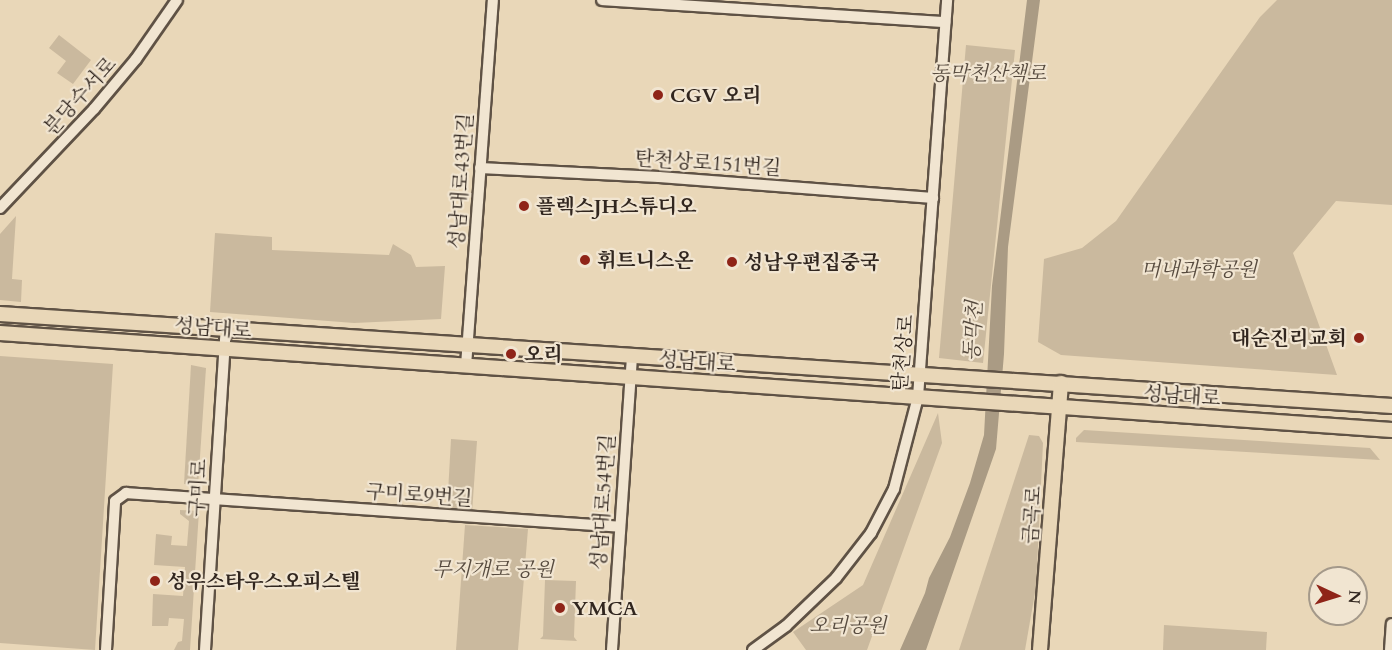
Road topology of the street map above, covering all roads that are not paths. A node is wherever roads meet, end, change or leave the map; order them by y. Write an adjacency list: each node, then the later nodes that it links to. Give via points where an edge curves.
1 (177, 0): 8 (street, 분당수서로, via 125,74)
2 (493, 0): 6 (street, 성남대로43번길)
3 (602, 0): 5 (street)
4 (947, 0): 5 (street, 탄천상로)
5 (945, 22): 7 (street, 탄천상로)
6 (480, 168): 7 (street, 탄천상로151번길); 12 (street, 성남대로43번길)
7 (933, 198): 16 (street, 탄천상로)
8 (0, 208)
9 (0, 314): 10 (main road, 성남대로)
10 (226, 329): 12 (main road, 성남대로); 13 (street, 구미로)
11 (0, 333): 13 (main road, 성남대로)
12 (468, 345): 14 (main road, 성남대로); 15 (street, 성남대로43번길)
13 (224, 349): 15 (main road, 성남대로); 23 (street, 구미로)
14 (632, 356): 16 (main road, 성남대로); 17 (street, 성남대로54번길)
15 (466, 366): 17 (main road, 성남대로)
16 (920, 375): 18 (main road, 성남대로); 19 (street, 탄천상로)
17 (630, 377): 19 (main road, 성남대로); 24 (street, 성남대로54번길)
18 (1061, 383): 20 (main road, 성남대로); 21 (main road, 금곡로)
19 (918, 397): 21 (main road, 성남대로); 29 (street, 탄천상로, via 894,489 871,533 826,589)
20 (1392, 406)
21 (1059, 408): 22 (main road, 성남대로); 30 (main road, 금곡로)
22 (1392, 430)
23 (216, 498): 24 (street, 구미로9번길); 26 (street, 구미로9번길, via 126,493 115,501); 27 (street, 구미로)
24 (619, 527): 28 (street, 성남대로54번길)
25 (1392, 624): 31 (street)
26 (106, 650)
27 (205, 650)
28 (612, 650)
29 (753, 650)
30 (1040, 650)
31 (1390, 650)

